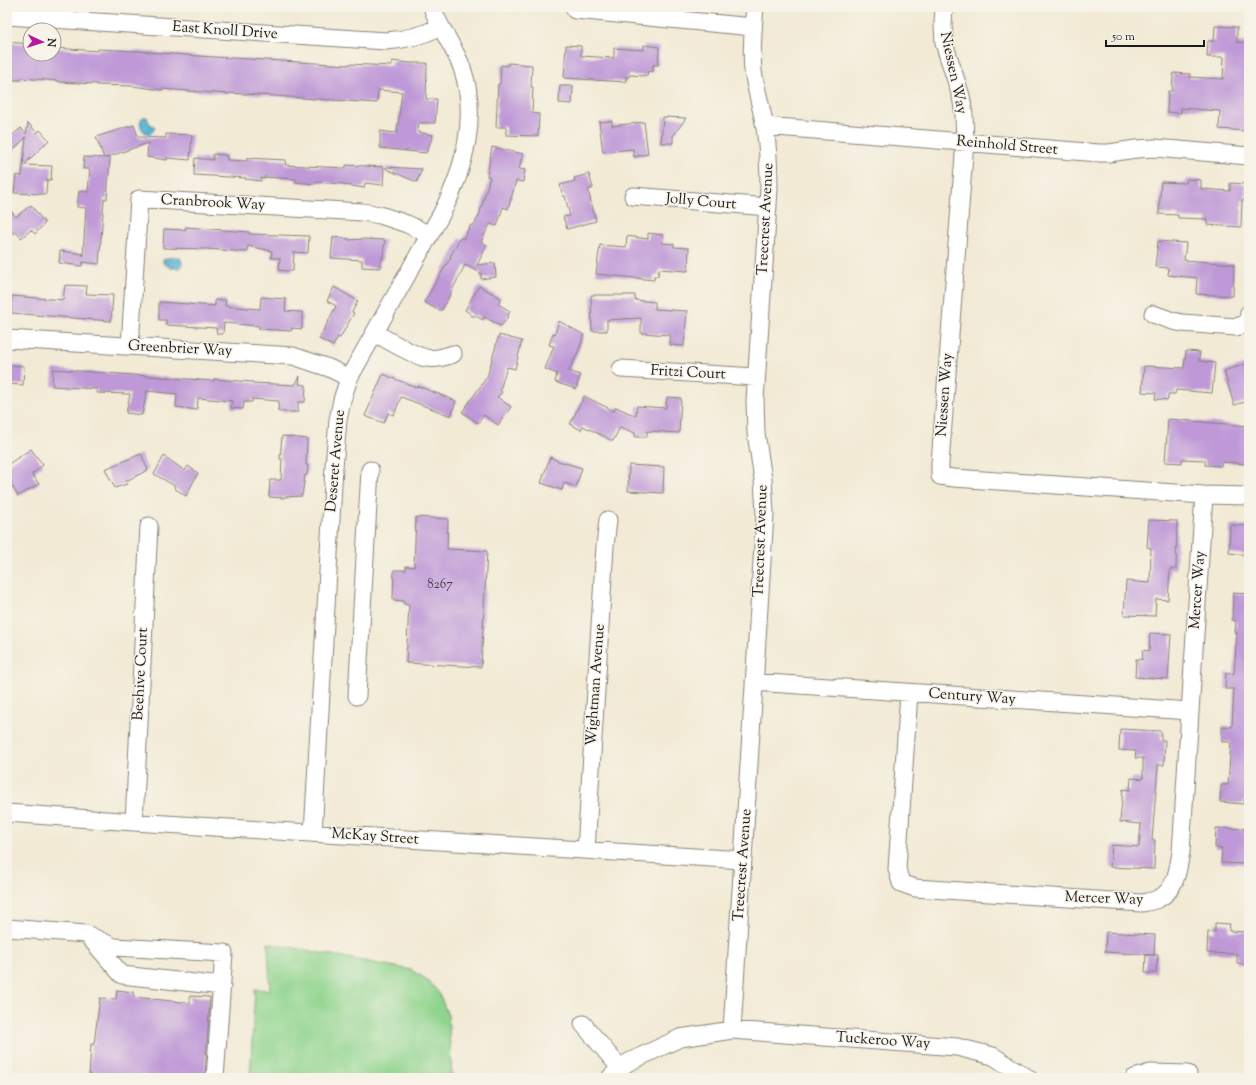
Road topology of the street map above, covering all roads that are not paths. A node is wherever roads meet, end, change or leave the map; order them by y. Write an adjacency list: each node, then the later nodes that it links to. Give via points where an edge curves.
1 (432, 7): 6 (street, Deseret Avenue)
2 (575, 7): 7 (street, via 575,10)
3 (755, 7): 7 (street, Treecrest Avenue)
4 (944, 7): 9 (street, Niessen Way, via 944,43 961,96)
5 (7, 16): 6 (street, East Knoll Drive, via 386,41 408,39)
6 (440, 27): 13 (street, Deseret Avenue, via 455,51 462,69 469,106 468,130 465,151 452,193)
7 (753, 27): 8 (street, Treecrest Avenue, via 753,70)
8 (765, 126): 9 (street, Reinhold Street); 12 (street, Treecrest Avenue, via 769,160)
9 (965, 142): 10 (street, Reinhold Street, via 1099,153 1155,148); 24 (street, Niessen Way, via 940,476)
10 (1249, 156)
11 (633, 196): 12 (street, Jolly Court)
12 (768, 207): 21 (street, Treecrest Avenue)
13 (430, 235): 16 (street, Deseret Avenue); 18 (street, Cranbrook Way, via 407,224 362,212 139,199)
14 (1249, 313): 15 (street, via 1248,323 1236,327 1182,323)
15 (1153, 314)
16 (375, 333): 19 (street, via 425,358); 22 (street, Deseret Avenue)
17 (7, 338): 18 (street, Greenbrier Way)
18 (130, 346): 22 (street, Greenbrier Way, via 293,356)
19 (454, 354)
20 (621, 369): 21 (street, Fritzi Court)
21 (756, 377): 28 (street, Treecrest Avenue, via 756,433 765,502)
22 (349, 378): 34 (street, Deseret Avenue, via 338,420)
23 (370, 470): 30 (street)
24 (1204, 495): 25 (street, Niessen Way); 31 (street, Mercer Way)
25 (1249, 496)
26 (608, 520): 35 (street, Wightman Avenue)
27 (149, 526): 33 (street, Beehive Court)
28 (754, 682): 29 (street, Century Way); 36 (street, Treecrest Avenue)
29 (909, 693): 31 (street, Century Way); 31 (street, Mercer Way, via 897,869 902,883 915,888 1142,903 1157,900 1168,893 1176,880 1181,852)
30 (357, 696)
31 (1190, 711)
32 (7, 813): 33 (street, McKay Street)
33 (134, 822): 34 (street, McKay Street)
34 (313, 833): 35 (street, McKay Street)
35 (586, 850): 36 (street, McKay Street)
36 (743, 860): 41 (street, Treecrest Avenue)
37 (7, 928): 38 (street)
38 (86, 934): 39 (street, via 122,975); 39 (street, via 114,947 224,953)
39 (222, 986): 44 (street)
40 (583, 1024): 42 (street)
41 (732, 1030): 42 (street, Tuckeroo Way, via 680,1038 627,1063); 45 (street, Tuckeroo Way, via 957,1047 993,1056)
42 (615, 1073)
43 (1188, 1074): 46 (street, via 1150,1073)
44 (216, 1078)
45 (1028, 1078)
46 (1134, 1078)

